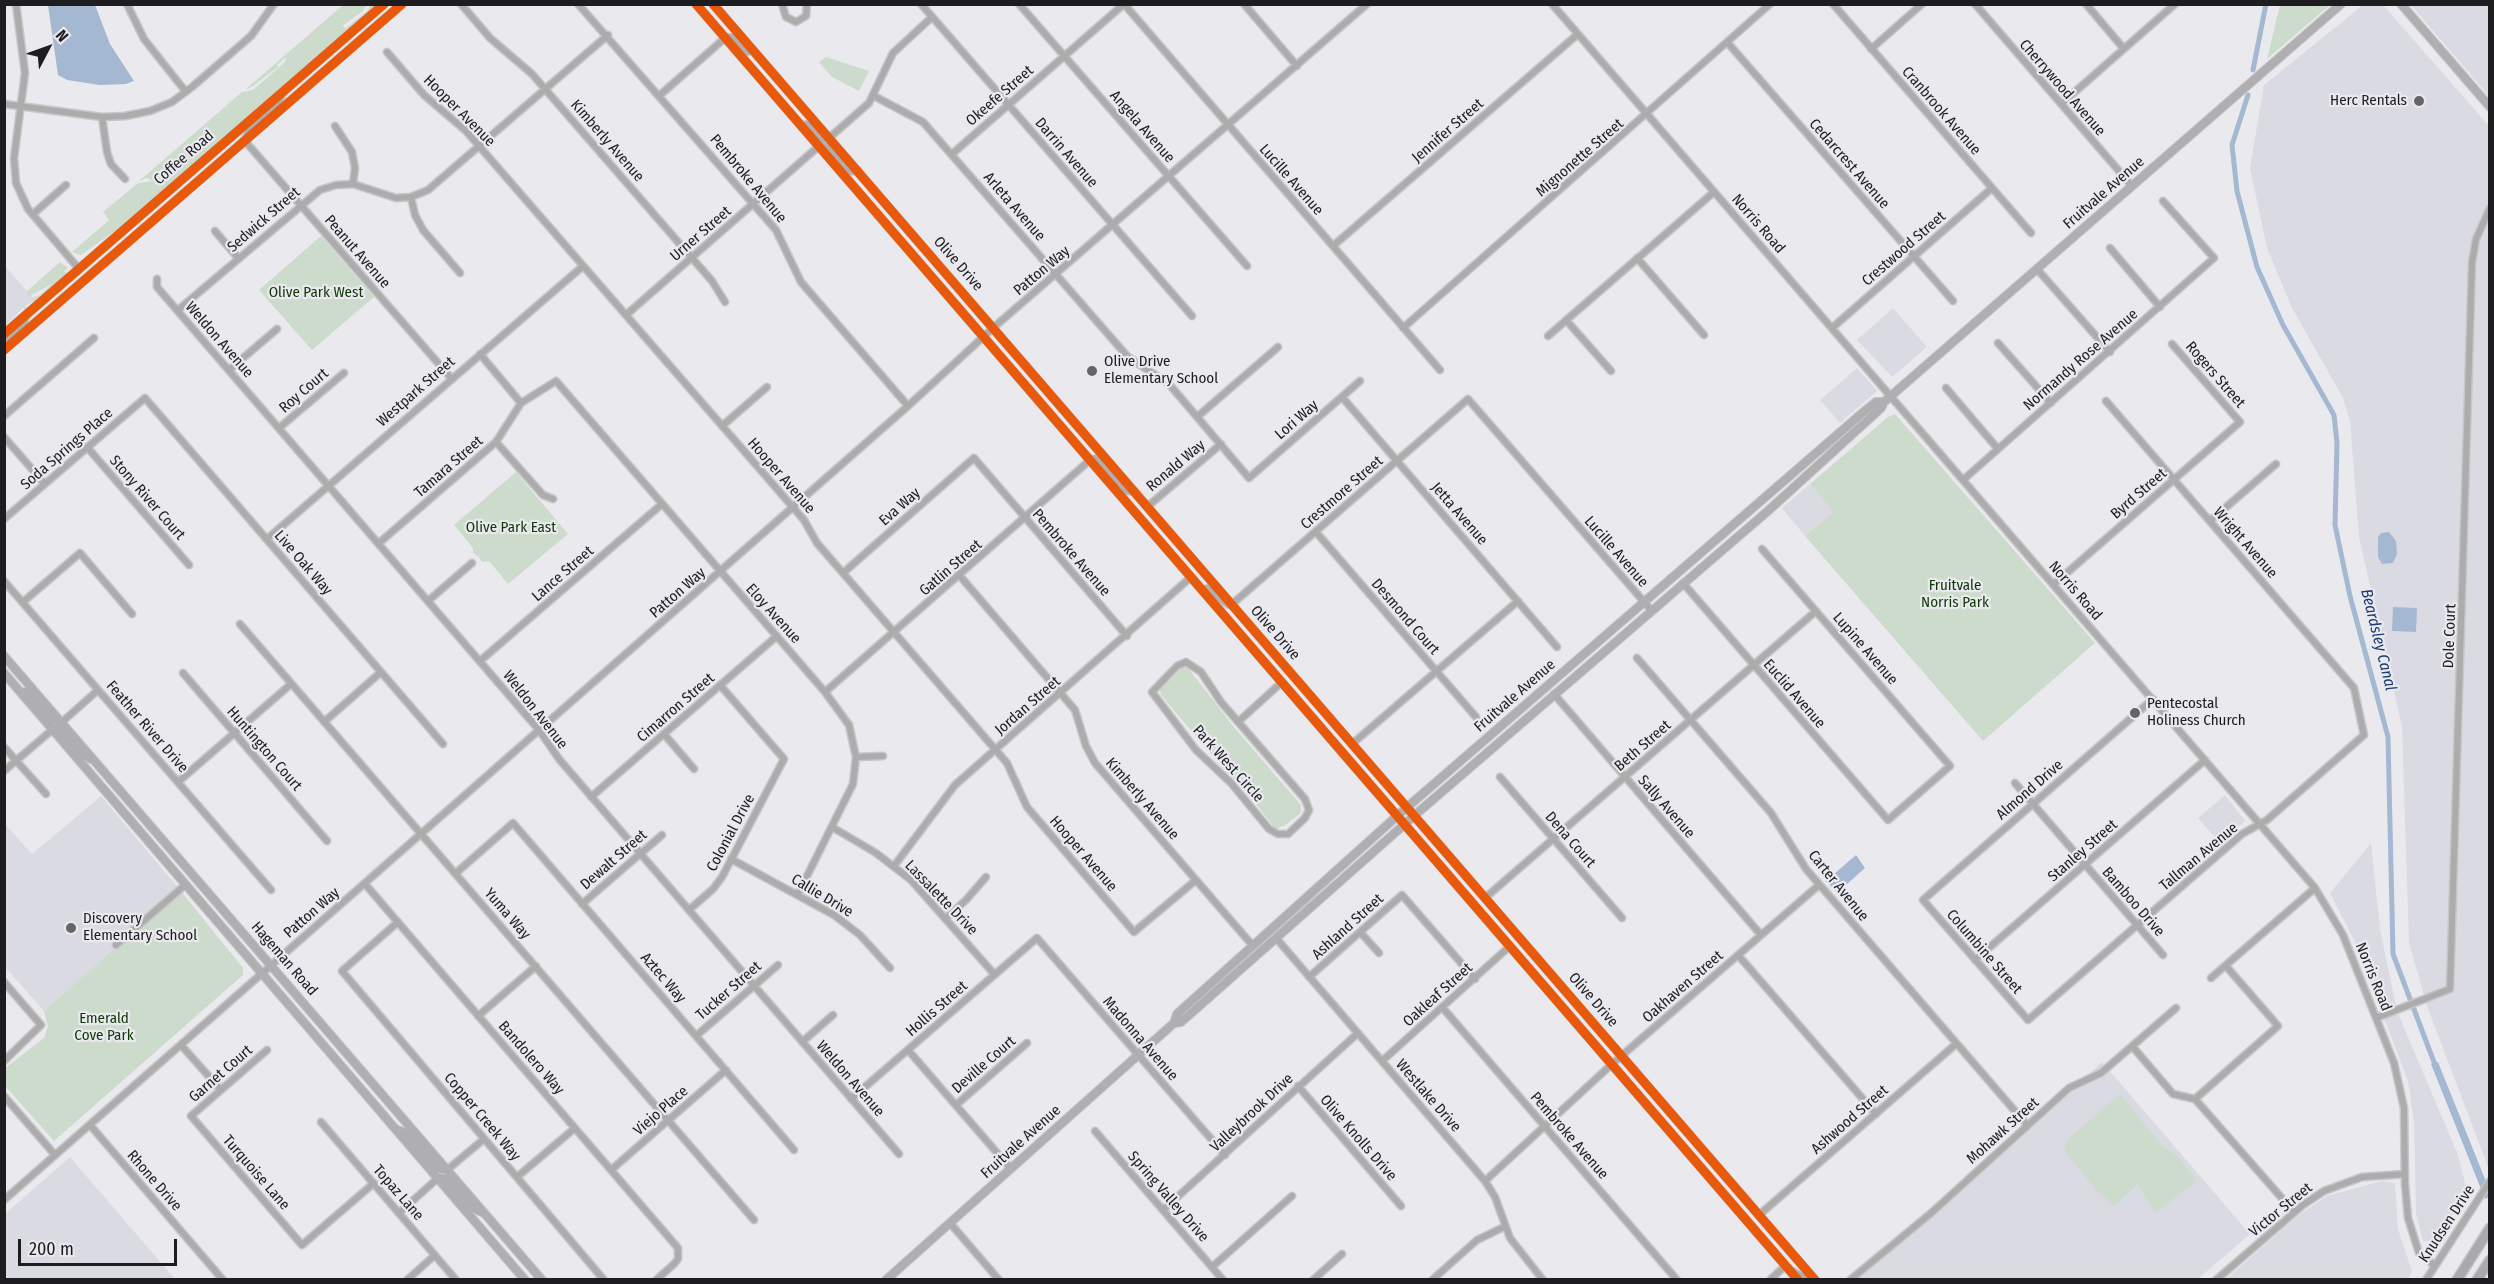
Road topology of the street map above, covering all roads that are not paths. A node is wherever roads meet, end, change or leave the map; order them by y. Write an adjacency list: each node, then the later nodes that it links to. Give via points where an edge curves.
1 (16, 4): 46 (street, via 25,73)
2 (128, 4): 40 (street, via 144,39)
3 (274, 4): 40 (street, via 251,36)
4 (384, 4): 41 (main road, Coffee Road)
5 (402, 4): 27 (main road, Coffee Road)
6 (461, 4): 39 (street, Kimberly Avenue, via 490,38)
7 (578, 4): 30 (street, Pembroke Avenue)
8 (696, 4): 31 (main road, Olive Drive)
9 (713, 4): 37 (main road, Olive Drive)
10 (782, 4): 11 (street, via 786,17 796,22 806,16)
11 (807, 4)
12 (921, 4): 28 (street, Darrin Avenue)
13 (1019, 4): 36 (street, Angela Avenue)
14 (1124, 4): 36 (street, Okeefe Street); 52 (street, Lucille Avenue)
15 (1244, 4): 38 (street)
16 (1552, 4): 29 (street, Norris Road)
17 (1770, 4): 26 (street, Mignonette Street)
18 (1833, 4): 33 (street, Cranbrook Avenue)
19 (1922, 4): 33 (street)
20 (1975, 4): 45 (street, Cherrywood Avenue)
21 (2086, 4): 34 (street)
22 (2175, 4): 34 (street)
23 (2341, 4): 66 (main road, Fruitvale Avenue)
24 (2401, 4): 48 (main road)
25 (1362, 6): 38 (street, Patton Way)
26 (1761, 7): 32 (street, Mignonette Street)
27 (395, 8): 55 (main road, Coffee Road)
28 (932, 17): 43 (street, via 893,53); 47 (street, Darrin Avenue)
29 (1578, 34): 50 (street, Norris Road); 78 (street, Jennifer Street)
30 (608, 35): 39 (street); 42 (street, Pembroke Avenue)
31 (725, 38): 37 (main road, via 733,38); 42 (street); 49 (main road, Olive Drive)
32 (1727, 42): 50 (street, Mignonette Street); 80 (street, Cedarcrest Avenue)
33 (1871, 49): 67 (street, Cranbrook Avenue)
34 (2124, 49): 45 (street)
35 (387, 52): 57 (street, Hooper Avenue, via 424,95)
36 (1064, 56): 47 (street, Okeefe Street); 62 (street, Angela Avenue)
37 (766, 65): 54 (main road, Olive Drive)
38 (1297, 66): 52 (street, Patton Way)
39 (546, 89): 57 (street); 82 (street, Kimberly Avenue)
40 (186, 92): 51 (street, via 150,111)
41 (283, 92): 55 (street, via 278,104 248,131); 86 (main road, Coffee Road)
42 (660, 95): 72 (street, Pembroke Avenue)
43 (874, 96): 54 (street); 58 (street, Arleta Avenue, via 916,116)
44 (4, 104): 46 (street)
45 (2061, 104): 66 (street, Cherrywood Avenue)
46 (21, 105): 51 (street); 60 (street)
47 (1008, 105): 58 (street, Okeefe Street); 75 (street, Darrin Avenue)
48 (2490, 107)
49 (788, 111): 54 (main road, via 821,138); 56 (main road, Olive Drive)
50 (1648, 115): 68 (street, Norris Road); 100 (street, Mignonette Street)
51 (102, 117): 63 (street, via 109,158)
52 (1228, 125): 62 (street, Patton Way); 78 (street, Lucille Avenue)
53 (335, 126): 64 (street, via 352,152)
54 (829, 138): 61 (main road, Olive Drive)
55 (245, 141): 71 (street, Peanut Avenue); 112 (main road, Coffee Road)
56 (819, 146): 61 (main road, via 828,147 848,170); 72 (street, Urner Street); 106 (main road, Olive Drive)
57 (480, 147): 69 (street, via 435,185); 84 (street, Hooper Avenue)
58 (952, 154): 89 (street, Arleta Avenue)
59 (4, 167): 60 (street)
60 (14, 167): 74 (street, via 19,192)
61 (858, 171): 99 (main road, Olive Drive)
62 (1169, 177): 75 (street, Patton Way); 85 (street, Angela Avenue)
63 (125, 179)
64 (353, 184): 69 (street, Sedwick Street, via 388,196); 71 (street, Sedwick Street, via 327,187)
65 (66, 185): 74 (street)
66 (2132, 186): 87 (main road, Fruitvale Avenue)
67 (1992, 188): 77 (street, Cranbrook Avenue); 80 (street, Crestwood Street)
68 (1714, 192): 83 (street); 101 (street, Norris Road)
69 (411, 197): 88 (street, via 423,230)
70 (2163, 201): 93 (street, Normandy Rose Avenue, via 2214,258)
71 (300, 204): 81 (street, Sedwick Street); 119 (street, Peanut Avenue)
72 (754, 204): 82 (street, Urner Street); 132 (street, Pembroke Avenue, via 781,238 801,282)
73 (2490, 207): 294 (street, Dole Court, via 2476,239 2472,263 2450,989)
74 (33, 214): 86 (street)
75 (1113, 225): 89 (street, Patton Way); 97 (street, Darrin Avenue)
76 (214, 231): 81 (street)
77 (2031, 233)
78 (1333, 246): 100 (street, Lucille Avenue)
79 (2110, 248): 93 (street)
80 (1914, 256): 91 (street, Cedarcrest Avenue); 101 (street, Crestwood Street)
81 (238, 258): 94 (street, Sedwick Street)
82 (692, 258): 92 (street, Kimberly Avenue); 95 (street, Urner Street)
83 (1637, 258): 98 (street); 104 (street)
84 (583, 266): 95 (street, Hooper Avenue); 114 (street, Westpark Street)
85 (1247, 266)
86 (79, 269): 96 (main road, Coffee Road)
87 (2037, 269): 113 (street); 124 (main road, Fruitvale Avenue)
88 (460, 273)
89 (1057, 275): 99 (street, Patton Way); 134 (street, Arleta Avenue, via 1128,357 1162,379)
90 (157, 279): 94 (street, Weldon Avenue, via 157,287)
91 (1953, 301)
92 (725, 302)
93 (2160, 307): 113 (street, Normandy Rose Avenue)
94 (178, 310): 115 (street, Weldon Avenue)
95 (626, 315): 136 (street, Hooper Avenue)
96 (25, 316): 103 (main road, Coffee Road); 108 (main road, via 24,326)
97 (1192, 316)
98 (1566, 320): 105 (street); 117 (street)
99 (993, 328): 106 (street, Patton Way); 154 (main road, Olive Drive)
100 (1403, 328): 116 (street, Lucille Avenue)
101 (1832, 328): 124 (street, Norris Road)
102 (276, 329): 115 (street)
103 (4, 334)
104 (1704, 335)
105 (1548, 336)
106 (984, 337): 132 (street, Patton Way); 144 (main road, Olive Drive)
107 (94, 338): 133 (street)
108 (4, 343)
109 (1998, 343): 131 (street)
110 (2172, 344): 135 (street, Rogers Street)
111 (1278, 347): 134 (street)
112 (4, 350)
113 (2110, 352): 131 (street, Normandy Rose Avenue)
114 (480, 354): 119 (street, Westpark Street); 130 (street)
115 (229, 370): 137 (street, Weldon Avenue)
116 (1440, 370)
117 (1611, 371)
118 (344, 373): 137 (street, Roy Court)
119 (451, 378): 152 (street, Westpark Street)
120 (556, 381): 130 (street, Tamara Street); 156 (street, Eloy Avenue)
121 (1360, 381): 125 (street, Lori Way)
122 (767, 387): 136 (street)
123 (1946, 388): 142 (street)
124 (1891, 396): 129 (main road, Fruitvale Avenue); 148 (street, Norris Road)
125 (1342, 397): 145 (street, Jetta Avenue); 147 (street, Lori Way)
126 (145, 398): 141 (street, Soda Springs Place); 163 (street, Live Oak Way)
127 (1468, 399): 145 (street, Crestmore Street); 178 (street, Lucille Avenue)
128 (2106, 401): 149 (street, Wright Avenue)
129 (1884, 402): 150 (main road, Fruitvale Avenue, via 1876,402); 153 (main road, Fruitvale Avenue)
130 (521, 403): 139 (street, Tamara Street)
131 (2051, 403): 142 (street, Normandy Rose Avenue)
132 (908, 406): 158 (street, Patton Way)
133 (4, 416)
134 (1197, 417): 140 (street, Arleta Avenue)
135 (2240, 423): 149 (street, Byrd Street)
136 (722, 426): 158 (street, Hooper Avenue)
137 (279, 428): 152 (street, Weldon Avenue)
138 (4, 437): 151 (street)
139 (496, 442): 155 (street, via 543,495); 164 (street, Tamara Street)
140 (1221, 444): 147 (street, Arleta Avenue); 157 (street, Ronald Way)
141 (87, 447): 151 (street, Soda Springs Place); 167 (street, Stony River Court)
142 (1998, 449): 148 (street, Normandy Rose Avenue)
143 (974, 458): 160 (street, Pembroke Avenue); 169 (street, Eva Way)
144 (1090, 460): 154 (main road, via 1097,459 1125,490); 160 (street, Gatlin Street); 171 (main road, Olive Drive)
145 (1397, 462): 162 (street, Crestmore Street); 176 (street, Jetta Avenue)
146 (2276, 464): 161 (street)
147 (1250, 478)
148 (1963, 480): 174 (street, Norris Road)
149 (2174, 480): 161 (street, Wright Avenue); 174 (street, Byrd Street)
150 (1783, 482): 153 (main road); 178 (main road, Fruitvale Avenue)
151 (45, 484): 159 (street, Soda Springs Place)
152 (328, 484): 163 (street, Westpark Street); 164 (street, Weldon Avenue)
153 (1790, 490): 173 (main road, Fruitvale Avenue)
154 (1134, 491): 157 (main road, Olive Drive)
155 (553, 499)
156 (662, 504): 168 (street, Eloy Avenue); 190 (street, Lance Street)
157 (1148, 507): 179 (main road, Olive Drive)
158 (792, 508): 168 (street, Patton Way); 169 (street, Hooper Avenue)
159 (4, 519)
160 (1026, 519): 170 (street, Gatlin Street); 186 (street, Pembroke Avenue)
161 (2210, 521): 205 (street, Wright Avenue, via 2355,688)
162 (1316, 532): 179 (street, Crestmore Street); 193 (street, Desmond Court)
163 (267, 539): 192 (street, Live Oak Way)
164 (379, 543): 175 (street, Weldon Avenue)
165 (1762, 549): 181 (street, Lupine Avenue)
166 (472, 563): 175 (street)
167 (189, 565)
168 (720, 571): 185 (street, Eloy Avenue); 213 (street, Patton Way)
169 (843, 573): 184 (street, Hooper Avenue)
170 (960, 576): 184 (street, Gatlin Street); 202 (street, Kimberly Avenue)
171 (1191, 577): 179 (main road); 186 (street, Jordan Street); 197 (main road, Olive Drive)
172 (4, 581): 177 (street, Feather River Drive)
173 (1683, 583): 180 (main road, Fruitvale Avenue); 191 (street, Euclid Avenue)
174 (2054, 584): 204 (street, Norris Road)
175 (428, 601): 190 (street, Weldon Avenue)
176 (1518, 601): 187 (street, Jetta Avenue); 193 (street)
177 (23, 602): 182 (street, via 80,553); 200 (street, Feather River Drive)
178 (1644, 602): 180 (street, Lucille Avenue); 234 (main road, Fruitvale Avenue)
179 (1231, 605): 206 (main road, Olive Drive)
180 (1652, 611): 203 (main road, Fruitvale Avenue)
181 (1816, 611): 191 (street, Beth Street); 237 (street, Lupine Avenue, via 1950,766)
182 (132, 614)
183 (240, 624): 198 (street, Yuma Way)
184 (894, 633): 201 (street, Gatlin Street); 219 (street, Hooper Avenue)
185 (777, 636): 199 (street, Cimarron Street); 201 (street, Eloy Avenue)
186 (1127, 636): 202 (street, Jordan Street)
187 (1557, 647)
188 (4, 656): 209 (main road, Hageman Road)
189 (1637, 658): 208 (street, Carter Avenue)
190 (480, 661): 213 (street, Weldon Avenue)
191 (1754, 665): 208 (street, Beth Street); 237 (street, Euclid Avenue)
192 (381, 672): 210 (street); 216 (street, Live Oak Way)
193 (1437, 672): 207 (street, Desmond Court); 217 (street)
194 (4, 673): 196 (main road, Hageman Road)
195 (183, 673): 214 (street, Huntington Court)
196 (12, 682): 209 (main road, via 53,720); 212 (main road, Hageman Road)
197 (1282, 682): 206 (main road, via 1290,682); 211 (street); 236 (main road, Olive Drive)
198 (291, 684): 210 (street, Yuma Way); 214 (street)
199 (720, 685): 215 (street, Cimarron Street); 246 (street, Colonial Drive, via 784,759)
200 (98, 690): 209 (street); 229 (street, Feather River Drive)
201 (825, 692): 221 (street, Eloy Avenue, via 849,725)
202 (1061, 693): 219 (street, Jordan Street); 251 (street, Kimberly Avenue, via 1080,719 1086,746 1095,763)
203 (1554, 694): 228 (street, Sally Avenue); 235 (main road, Fruitvale Avenue)
204 (2153, 699): 223 (street, Norris Road); 233 (street, Almond Drive)
205 (2358, 705): 239 (street, Tallman Avenue, via 2364,735)
206 (1318, 706): 217 (main road, Olive Drive)
207 (1476, 717)
208 (1691, 720): 228 (street, Beth Street); 254 (street, Carter Avenue, via 1771,813)
209 (62, 722): 224 (main road, Hageman Road)
210 (324, 722): 241 (street, Yuma Way)
211 (1238, 722): 211 (street, Park West Circle, via 1201,672 1186,662 1152,692 1197,750 1269,829 1288,834 1309,810 1305,799)
212 (52, 730): 222 (street); 224 (main road, via 60,728 83,755); 253 (main road, Hageman Road)
213 (539, 730): 232 (street, Weldon Avenue); 241 (street, Patton Way)
214 (235, 733): 229 (street); 244 (street, Huntington Court)
215 (664, 734): 225 (street); 232 (street, Cimarron Street)
216 (443, 744)
217 (1352, 744): 234 (main road, Olive Drive)
218 (4, 747): 222 (street)
219 (995, 750): 248 (street, Jordan Street, via 949,791); 251 (street, Hooper Avenue, via 1011,770 1027,807 1134,932)
220 (882, 756): 221 (street)
221 (856, 757): 240 (street, Eloy Avenue, via 853,784)
222 (16, 760): 226 (street); 231 (street)
223 (2205, 760): 239 (street, Norris Road); 247 (street, Stanley Street)
224 (95, 761): 277 (main road, Hageman Road)
225 (694, 769)
226 (4, 771)
227 (1500, 777): 243 (street, Dena Court)
228 (1625, 777): 243 (street, Beth Street); 267 (street, Sally Avenue)
229 (178, 782): 256 (street, Feather River Drive)
230 (2014, 783): 233 (street, Bamboo Drive)
231 (46, 794)
232 (591, 797): 245 (street, Weldon Avenue)
233 (2032, 804): 247 (street, Bamboo Drive); 259 (street, Almond Drive)
234 (1408, 807): 235 (main road, Olive Drive); 236 (main road, Fruitvale Avenue)
235 (1415, 815): 238 (main road, Fruitvale Avenue); 258 (main road, Olive Drive)
236 (1397, 816): 238 (main road, Olive Drive); 271 (main road, Fruitvale Avenue)
237 (1888, 820)
238 (1404, 824): 269 (main road, Fruitvale Avenue); 272 (main road, Olive Drive)
239 (2261, 824): 255 (street, Norris Road); 265 (street, Tallman Avenue, via 2242,834)
240 (832, 827): 248 (street, Lassalette Drive); 257 (street, Eloy Avenue)
241 (422, 833): 249 (street, Yuma Way); 252 (street, Patton Way)
242 (662, 835): 245 (street, Dewalt Street)
243 (1554, 840): 258 (street, Beth Street); 263 (street, Dena Court)
244 (327, 841)
245 (640, 854): 260 (street, Dewalt Street); 261 (street, Weldon Avenue)
246 (731, 859): 257 (street, Callie Drive); 261 (street, Colonial Drive, via 718,883)
247 (2085, 865): 265 (street, Bamboo Drive); 276 (street, Stanley Street)
248 (894, 866): 262 (street, Lassalette Drive)
249 (456, 873): 260 (street, Aztec Way, via 513,823); 279 (street, Yuma Way)
250 (986, 877): 262 (street)
251 (1196, 880): 271 (street, Kimberly Avenue)
252 (365, 884): 264 (street, Bandolero Way); 277 (street, Patton Way)
253 (185, 885): 270 (street); 283 (main road, Hageman Road)
254 (1819, 885): 267 (street, Oakhaven Street); 301 (street, Carter Avenue)
255 (2315, 888): 280 (street); 294 (street, Norris Road, via 2343,935)
256 (271, 890)
257 (798, 894): 281 (street, Callie Drive, via 847,925)
258 (1485, 898): 307 (main road, Olive Drive)
259 (1923, 900): 276 (street, Columbine Street)
260 (582, 903): 298 (street, Aztec Way)
261 (689, 910): 289 (street, Weldon Avenue)
262 (946, 918): 284 (street, Lassalette Drive)
263 (1622, 918)
264 (398, 922): 293 (street, Bandolero Way); 328 (street, Copper Creek Way, via 342,971)
265 (2137, 925): 275 (street, Bamboo Drive); 295 (street, Tallman Avenue)
266 (1360, 932): 273 (street); 285 (street, Ashland Street); 287 (street, Ashland Street, via 1402,895)
267 (1761, 935): 274 (street, Oakhaven Street)
268 (1037, 938): 284 (street, Hollis Street); 306 (street, Madonna Avenue)
269 (1276, 938): 282 (main road, Fruitvale Avenue); 285 (street, Westlake Drive)
270 (116, 945)
271 (1253, 946): 282 (main road); 296 (main road, Fruitvale Avenue, via 1177,1014)
272 (1510, 946): 287 (street, Oakleaf Street); 310 (main road, Olive Drive)
273 (1379, 953)
274 (1738, 955): 307 (street, Oakhaven Street); 318 (street)
275 (2163, 955)
276 (1975, 960): 295 (street, Columbine Street)
277 (272, 965): 283 (street, Patton Way); 334 (main road, Hageman Road)
278 (778, 965): 289 (street, Tucker Street)
279 (536, 966): 293 (street); 320 (street, Yuma Way)
280 (2226, 966): 286 (street); 316 (street, via 2278,1026)
281 (890, 968)
282 (1238, 972): 296 (main road, Fruitvale Avenue, via 1181,1022)
283 (262, 974): 302 (street, Patton Way); 326 (main road, Hageman Road)
284 (995, 975): 305 (street, Hollis Street)
285 (1309, 977): 297 (street, Westlake Drive)
286 (2211, 978)
287 (1475, 979): 290 (street, Oakleaf Street)
288 (4, 982): 308 (street, via 41,1025)
289 (754, 986): 298 (street, Tucker Street); 299 (street, Weldon Avenue)
290 (1442, 1007): 309 (street, Oakleaf Street); 325 (street, Pembroke Avenue)
291 (2176, 1008): 303 (street, Mohawk Street)
292 (833, 1015): 299 (street)
293 (478, 1016): 324 (street, Bandolero Way)
294 (2376, 1018): 336 (street, Norris Road, via 2402,1092)
295 (2028, 1020)
296 (1174, 1023): 306 (main road, Fruitvale Avenue)
297 (1358, 1033): 309 (street, Westlake Drive); 312 (street, Valleybrook Drive)
298 (696, 1036): 311 (street, Aztec Way)
299 (802, 1042): 315 (street, Weldon Avenue)
300 (1027, 1043): 317 (street, Deville Court)
301 (1956, 1044): 318 (street, Ashwood Street); 323 (street, Carter Avenue)
302 (181, 1045): 313 (street); 322 (street, Patton Way)
303 (2132, 1046): 316 (street, via 2173,1094); 323 (street, Mohawk Street, via 2101,1073 2069,1088)
304 (267, 1050): 313 (street, Garnet Court)
305 (908, 1050): 315 (street, Hollis Street); 317 (street)
306 (1139, 1056): 332 (street, Madonna Avenue); 333 (main road, Fruitvale Avenue)
307 (1621, 1056): 310 (street, Oakhaven Street); 349 (main road, Olive Drive)
308 (4, 1061)
309 (1382, 1061): 339 (street, Westlake Drive)
310 (1612, 1064): 325 (street, Oakhaven Street); 359 (main road, Olive Drive)
311 (726, 1071): 320 (street, Viejo Place); 329 (street, Aztec Way)
312 (1298, 1086): 332 (street, Valleybrook Drive); 344 (street, Olive Knolls Drive)
313 (220, 1090): 319 (street, Garnet Court)
314 (4, 1096): 331 (street)
315 (851, 1098): 330 (street, Weldon Avenue)
316 (2195, 1099): 346 (street)
317 (956, 1105): 333 (street)
318 (1876, 1114): 349 (street, Ashwood Street)
319 (191, 1116): 341 (street, Turquoise Lane, via 302,1245)
320 (669, 1120): 335 (street, Viejo Place); 350 (street, Yuma Way)
321 (321, 1122): 341 (street, Topaz Lane)
322 (90, 1125): 331 (street, Patton Way); 360 (street, Rhone Drive)
323 (2026, 1125): 378 (street, Mohawk Street)
324 (575, 1128): 335 (street, Bandolero Way); 337 (street)
325 (1546, 1128): 339 (street, Oakhaven Street); 373 (street, Pembroke Avenue)
326 (396, 1130): 334 (main road, via 410,1135 438,1168); 338 (main road, Hageman Road)
327 (1095, 1131): 345 (street, Spring Valley Drive)
328 (484, 1139): 334 (street); 337 (street, Copper Creek Way)
329 (794, 1149)
330 (899, 1154)
331 (55, 1155): 343 (street, Patton Way)
332 (1225, 1155): 345 (street, Valleybrook Drive)
333 (1011, 1169): 351 (main road, Fruitvale Avenue)
334 (447, 1170): 348 (main road, Hageman Road)
335 (611, 1170): 366 (street, Bandolero Way, via 678,1248 678,1259)
336 (2405, 1174): 346 (street, Victor Street, via 2350,1180 2324,1191); 357 (street, Norris Road, via 2412,1235 2419,1253)
337 (517, 1177): 365 (street, Copper Creek Way)
338 (438, 1178): 347 (street); 348 (main road, via 447,1179 475,1209); 363 (main road, Hageman Road)
339 (1485, 1181): 352 (street, Westlake Drive, via 1495,1197)
340 (2490, 1181): 357 (street, Knudsen Drive)
341 (374, 1183): 347 (street, Topaz Lane)
342 (1292, 1196): 358 (street)
343 (4, 1200)
344 (1401, 1206)
345 (1163, 1210): 358 (street, Spring Valley Drive)
346 (2294, 1212): 379 (street, Victor Street)
347 (399, 1213): 355 (street, Topaz Lane)
348 (485, 1213): 364 (main road, Hageman Road)
349 (1759, 1215): 377 (main road, Olive Drive)
350 (754, 1220)
351 (950, 1223): 367 (main road, Fruitvale Avenue); 368 (street)
352 (1504, 1227): 371 (street, via 1477,1240); 372 (street, Westlake Drive)
353 (2488, 1230): 381 (highway)
354 (1342, 1254): 370 (street)
355 (435, 1255): 361 (street); 362 (street, Topaz Lane)
356 (2490, 1260): 382 (highway)
357 (2434, 1265): 380 (street, Knudsen Drive)
358 (1212, 1267): 369 (street, Spring Valley Drive)
359 (1788, 1268): 374 (street); 375 (main road, Olive Drive); 376 (main road)
360 (223, 1280)
361 (407, 1280)
362 (456, 1280)
363 (525, 1280)
364 (542, 1280)
365 (604, 1280)
366 (656, 1280)
367 (886, 1280)
368 (999, 1280)
369 (1223, 1280)
370 (1313, 1280)
371 (1432, 1280)
372 (1543, 1280)
373 (1677, 1280)
374 (1770, 1280)
375 (1798, 1280)
376 (1806, 1280)
377 (1815, 1280)
378 (1850, 1280)
379 (2216, 1280)
380 (2426, 1280)
381 (2457, 1280)
382 (2477, 1280)

